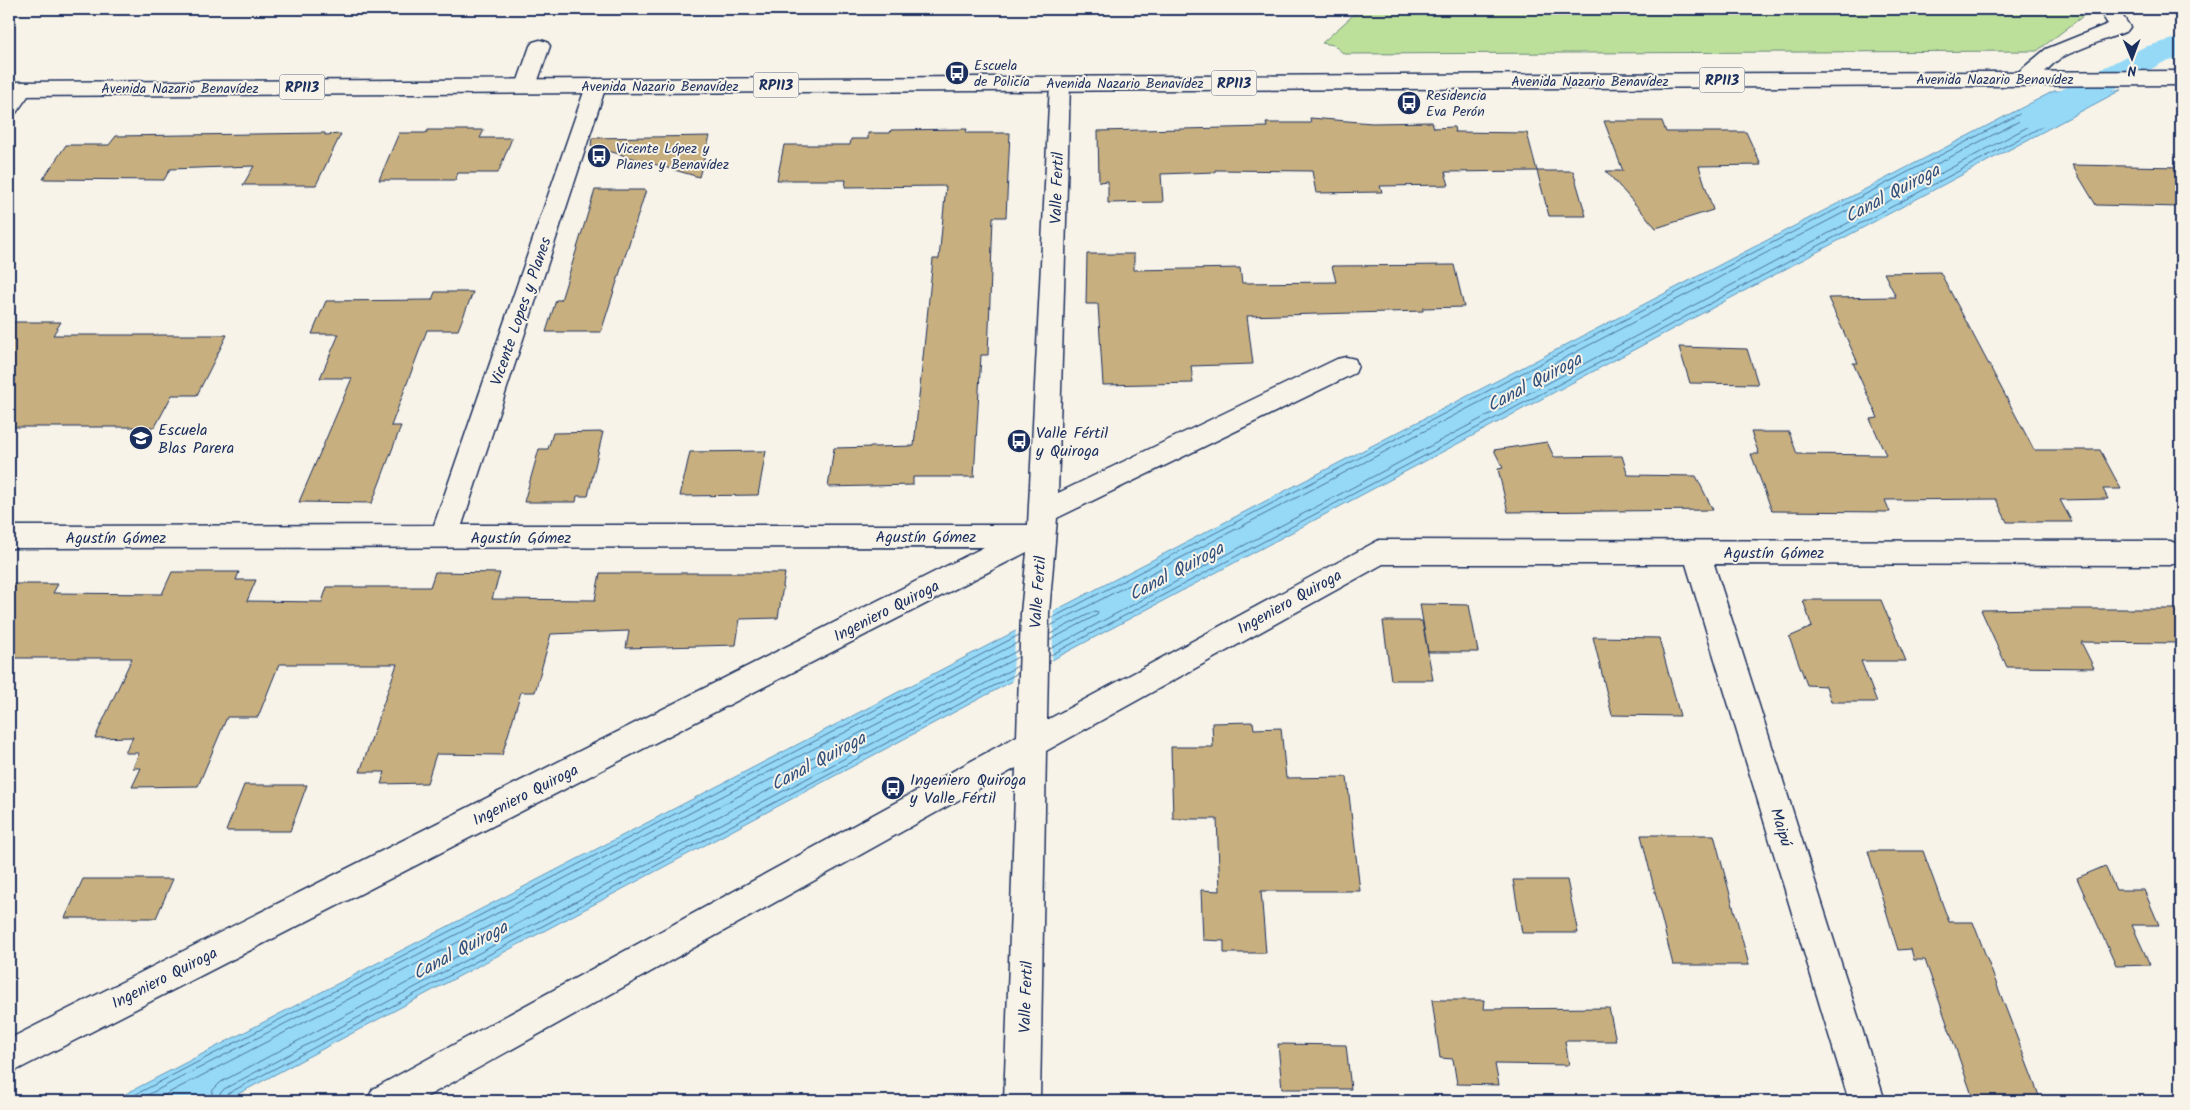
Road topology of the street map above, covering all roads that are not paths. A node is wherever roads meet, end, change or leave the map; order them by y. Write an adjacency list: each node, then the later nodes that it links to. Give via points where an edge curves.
1 (2108, 9): 3 (street, via 2120,27 2053,54)
2 (540, 46): 6 (street)
3 (2030, 78): 4 (street, Avenida Nazario Benavídez / RP113); 5 (street, Avenida Nazario Benavídez / RP113)
4 (2181, 78)
5 (1060, 84): 7 (street, Avenida Nazario Benavídez / RP113); 11 (street, Valle Fertil)
6 (526, 86): 7 (street, Avenida Nazario Benavídez / RP113); 8 (street, Avenida Nazario Benavídez / RP113)
7 (596, 86): 13 (street, Vicente Lopes y Planes)
8 (16, 89): 9 (street)
9 (9, 108)
10 (1346, 366): 11 (street, Ingeniero Quiroga)
11 (1039, 526): 13 (street, Agustín Gómez); 17 (street, Valle Fertil); 18 (street, Ingeniero Quiroga)
12 (9, 537): 13 (street, Agustín Gómez)
13 (444, 537)
14 (1379, 552): 15 (street, Agustín Gómez); 17 (street, Ingeniero Quiroga)
15 (1696, 552): 16 (street, Agustín Gómez); 21 (street, Maipú)
16 (2170, 553)
17 (1032, 743): 19 (street, Ingeniero Quiroga); 20 (street, Valle Fertil)
18 (9, 1056)
19 (385, 1101)
20 (1022, 1101)
21 (1867, 1101)

